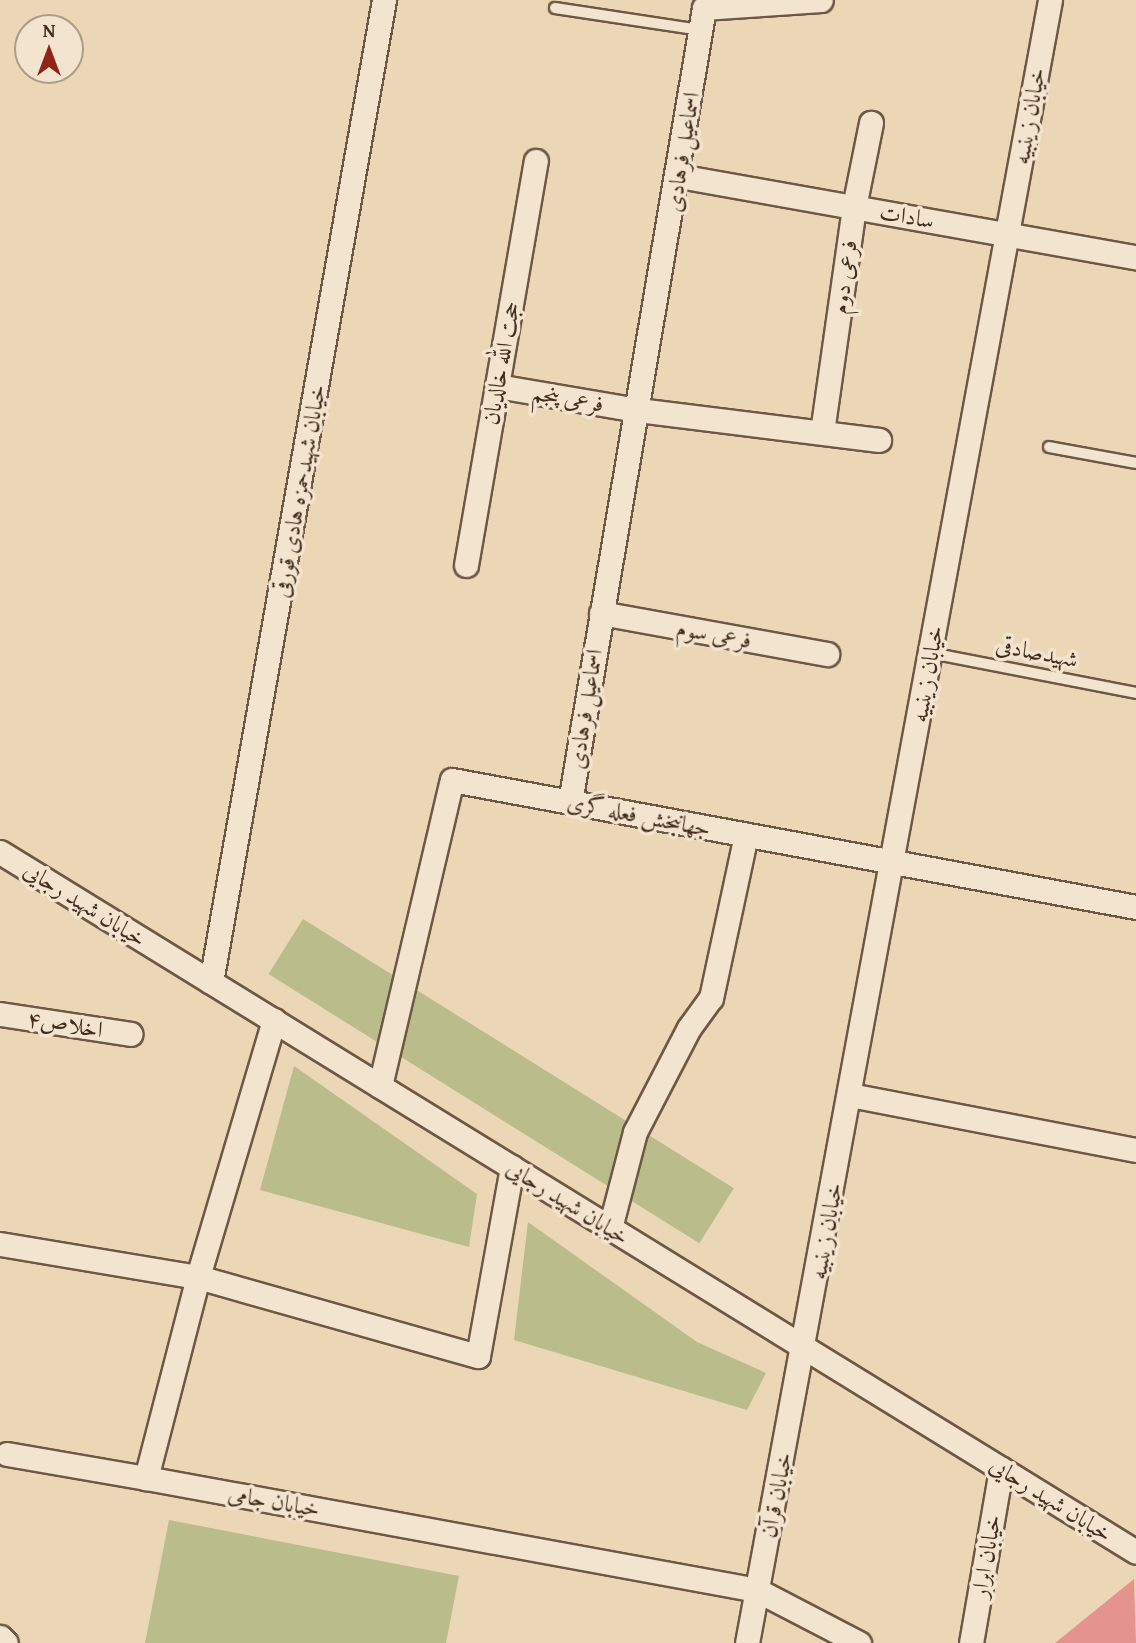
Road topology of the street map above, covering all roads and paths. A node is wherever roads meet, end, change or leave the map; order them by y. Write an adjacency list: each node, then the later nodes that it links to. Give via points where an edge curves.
1 (384, 0): 28 (street, خیابان شهیدحمزه هادی قورقی)
2 (821, 0): 5 (street, اسماعیل فرهادی, via 705,8)
3 (1050, 0): 10 (street, خیابان زینبیه)
4 (555, 8): 5 (lane)
5 (701, 30): 8 (street, اسماعیل فرهادی)
6 (871, 123): 9 (street, فرعی دوم)
7 (536, 161): 12 (street, حجت الله خالدیان)
8 (679, 176): 9 (street, سادات); 13 (street, اسماعیل فرهادی)
9 (854, 207): 10 (street, سادات); 14 (street, فرعی دوم)
10 (1007, 234): 11 (street, سادات); 20 (street, خیابان زینبیه)
11 (1136, 257)
12 (497, 386): 13 (street, فرعی پنجم); 18 (street, حجت الله خالدیان)
13 (638, 410): 14 (street); 19 (street, اسماعیل فرهادی)
14 (822, 432): 15 (street)
15 (879, 440)
16 (1049, 447): 17 (lane)
17 (1136, 463)
18 (466, 565)
19 (601, 613): 21 (street, فرعی سوم); 23 (street, اسماعیل فرهادی)
20 (931, 653): 22 (lane, شهیدصادقی); 26 (street, خیابان زینبیه)
21 (827, 654)
22 (1136, 692)
23 (570, 802): 24 (street, جهانبخش فعله گری); 32 (street, جهانبخش فعله گری, via 452,780)
24 (746, 835): 26 (street, جهانبخش فعله گری); 36 (street, via 711,998 689,1028 635,1132)
25 (0, 852): 28 (street, خیابان شهید رجایی)
26 (893, 863): 27 (street, جهانبخش فعله گری); 33 (street, خیابان زینبیه)
27 (1136, 907)
28 (211, 982): 30 (street, خیابان شهید رجایی)
29 (0, 1014): 31 (street, اخلاص۴)
30 (274, 1020): 32 (street, خیابان شهید رجایی); 38 (street)
31 (130, 1034)
32 (380, 1086): 35 (street, خیابان شهید رجایی)
33 (850, 1095): 34 (street); 39 (street, خیابان زینبیه)
34 (1136, 1150)
35 (512, 1167): 36 (street, خیابان شهید رجایی); 38 (street, via 478,1356)
36 (610, 1228): 39 (street, خیابان شهید رجایی)
37 (0, 1244): 38 (street)
38 (198, 1277): 42 (street)
39 (804, 1347): 41 (street, خیابان شهید رجایی); 44 (street, خیابان قرآن)
40 (7, 1454): 42 (street, خیابان جامی)
41 (1001, 1469): 43 (street, خیابان شهید رجایی); 49 (street, خیابان ابرار)
42 (146, 1478): 44 (street, خیابان جامی)
43 (1136, 1552)
44 (757, 1590): 47 (street, خیابان قرآن); 48 (street, خیابان جامی)
45 (0, 1637): 46 (street)
46 (6, 1643)
47 (747, 1643)
48 (859, 1643)
49 (971, 1643)

